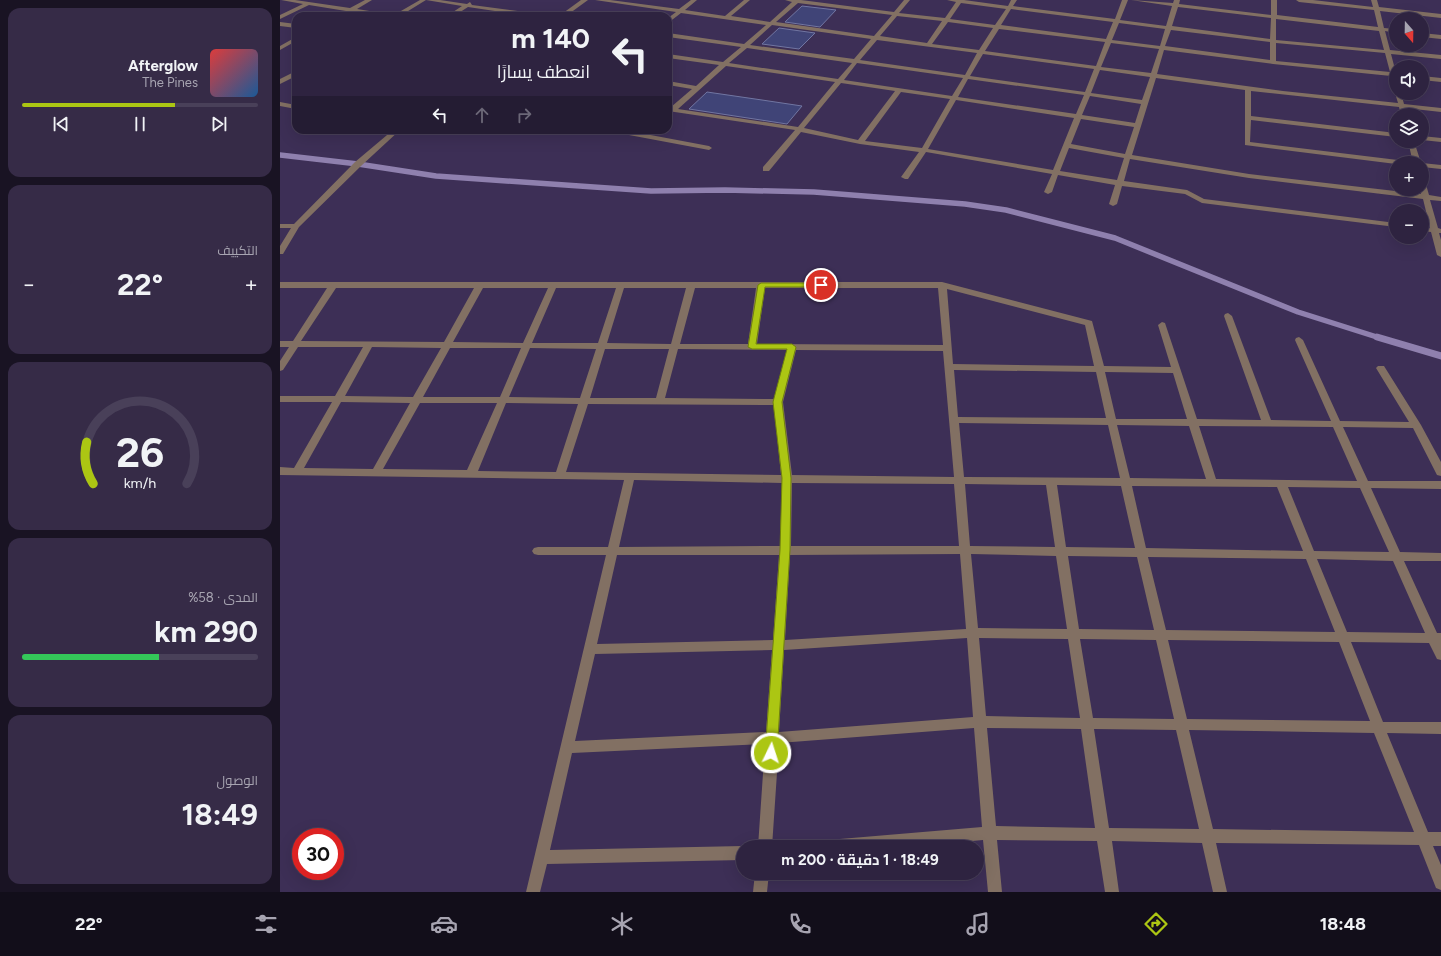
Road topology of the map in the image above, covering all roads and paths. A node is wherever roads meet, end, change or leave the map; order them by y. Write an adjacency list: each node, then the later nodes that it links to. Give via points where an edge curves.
1 (284, 0): 23 (street)
2 (316, 0): 23 (street)
3 (369, 0): 27 (street)
4 (424, 0): 31 (street)
5 (429, 0): 24 (street)
6 (476, 0): 24 (street)
7 (585, 0): 34 (street)
8 (598, 0): 28 (street)
9 (694, 0): 28 (street)
10 (747, 0): 37 (street)
11 (788, 0): 20 (street)
12 (907, 0): 35 (street)
13 (950, 0): 21 (street)
14 (1014, 0): 25 (street)
15 (1125, 0): 42 (street)
16 (1134, 0): 22 (street)
17 (1274, 0): 38 (street)
18 (1299, 0): 26 (street)
19 (1374, 0): 26 (street)
20 (798, 1): 35 (street); 44 (street)
21 (961, 1): 25 (street); 41 (street)
22 (1177, 2): 38 (street); 47 (street)
23 (308, 4): 27 (street); 39 (street)
24 (468, 5): 32 (street); 33 (street)
25 (1009, 7): 42 (street); 46 (street)
26 (1376, 9): 36 (street); 48 (street)
27 (351, 10): 29 (street); 30 (street)
28 (680, 11): 37 (street); 40 (street)
29 (347, 12)
30 (366, 12)
31 (402, 12)
32 (457, 12)
33 (514, 12)
34 (568, 12)
35 (895, 14): 41 (street); 53 (street)
36 (1441, 16)
37 (727, 17): 44 (street)
38 (1274, 17): 48 (street); 56 (street)
39 (280, 18)
40 (672, 18)
41 (946, 20): 46 (street); 57 (street)
42 (1116, 21): 47 (street); 55 (street)
43 (280, 24): 45 (street)
44 (772, 24): 53 (street); 58 (street)
45 (292, 26)
46 (997, 27): 55 (street); 62 (street)
47 (1169, 28): 56 (street); 60 (street)
48 (1382, 30): 49 (street); 63 (street)
49 (1389, 30)
50 (672, 36): 58 (street)
51 (1429, 36): 52 (street)
52 (1441, 37)
53 (875, 38): 57 (street); 67 (street)
54 (292, 41): 59 (street)
55 (1108, 41): 60 (street); 70 (street)
56 (1273, 41): 63 (street); 68 (street)
57 (928, 45): 62 (street)
58 (746, 46): 67 (street); 69 (street)
59 (280, 48): 61 (street)
60 (1162, 48): 68 (street); 74 (street)
61 (288, 49)
62 (980, 52): 70 (street); 76 (street)
63 (1387, 52): 65 (street); 66 (street)
64 (672, 57): 69 (street)
65 (1441, 57)
66 (1390, 60)
67 (856, 61): 76 (street); 80 (street)
68 (1273, 62): 72 (street)
69 (724, 65): 80 (street); 82 (street)
70 (1097, 68): 74 (street); 85 (street)
71 (280, 74): 73 (street)
72 (1389, 74)
73 (292, 75)
74 (1154, 75): 83 (street); 88 (street)
75 (292, 76): 79 (street)
76 (966, 77): 85 (street); 86 (street)
77 (1429, 79): 78 (street)
78 (1441, 80)
79 (280, 82)
80 (839, 82): 84 (street); 98 (street)
81 (672, 84): 82 (street)
82 (697, 88): 92 (street)
83 (1248, 88): 91 (street); 96 (street)
84 (899, 90): 86 (street); 104 (street)
85 (1087, 94): 88 (street); 95 (street)
86 (954, 98): 95 (street); 107 (street)
87 (1400, 100): 91 (street)
88 (1144, 102): 97 (street)
89 (280, 104): 90 (street)
90 (292, 106)
91 (1401, 106): 94 (street)
92 (672, 107)
93 (672, 109): 98 (street)
94 (1441, 110)
95 (1078, 117): 97 (street); 105 (street)
96 (1247, 118): 101 (street); 109 (street, via 1247,144)
97 (1137, 125): 108 (street)
98 (798, 129): 104 (street); 112 (street)
99 (392, 134): 122 (street, via 358,164)
100 (634, 134): 106 (street)
101 (1389, 134)
102 (1429, 139): 103 (street)
103 (1441, 140)
104 (860, 142): 107 (street)
105 (1066, 145): 108 (street); 113 (street)
106 (709, 148)
107 (924, 150): 113 (street); 114 (street)
108 (1128, 157): 115 (street); 117 (street, via 1249,176)
109 (1389, 161)
110 (1429, 166): 111 (street)
111 (1441, 167)
112 (766, 168)
113 (1055, 172): 115 (street); 116 (street)
114 (905, 177)
115 (1120, 183): 119 (street); 120 (street, via 1187,192 1202,201)
116 (1048, 192)
117 (1426, 197): 118 (street); 123 (street)
118 (1441, 199)
119 (1113, 204)
120 (1389, 225)
121 (280, 226): 122 (street)
122 (296, 226): 124 (street)
123 (1438, 231): 125 (street)
124 (280, 252)
125 (1441, 255)
126 (280, 285): 127 (street)
127 (332, 285): 128 (street); 138 (street)
128 (480, 285): 129 (street); 140 (street)
129 (553, 285): 130 (street); 141 (street)
130 (621, 285): 131 (street); 142 (street)
131 (691, 285): 132 (street); 143 (street)
132 (761, 285): 133 (street); 144 (street)
133 (942, 285): 146 (street); 150 (street, via 1089,323)
134 (1228, 316): 162 (street)
135 (1162, 325): 151 (street)
136 (1299, 340): 163 (street)
137 (280, 344): 138 (street)
138 (295, 345): 139 (street); 148 (street)
139 (368, 345): 140 (street); 153 (street)
140 (447, 345): 141 (street); 154 (street)
141 (527, 346): 142 (street); 155 (street)
142 (602, 346): 143 (street); 156 (street)
143 (675, 346): 144 (street); 157 (street)
144 (752, 347): 145 (street)
145 (792, 347): 146 (street); 158 (street)
146 (947, 348): 147 (street)
147 (948, 367): 150 (street); 159 (street)
148 (280, 368)
149 (1381, 368): 164 (street)
150 (1100, 369): 151 (street); 160 (street)
151 (1176, 370): 161 (street)
152 (280, 399): 153 (street)
153 (338, 399): 154 (street); 166 (street)
154 (417, 400): 155 (street); 167 (street)
155 (503, 400): 156 (street); 169 (street)
156 (584, 401): 157 (street); 170 (street)
157 (660, 402): 158 (street)
158 (778, 402): 172 (street)
159 (953, 420): 160 (street); 173 (street)
160 (1112, 422): 161 (street); 175 (street)
161 (1193, 422): 162 (street); 176 (street)
162 (1267, 423): 163 (street)
163 (1337, 424): 164 (street); 178 (street)
164 (1416, 425): 168 (street)
165 (280, 471): 166 (street)
166 (297, 472): 167 (street)
167 (376, 472): 169 (street)
168 (1441, 472)
169 (471, 474): 170 (street)
170 (560, 475): 171 (street)
171 (630, 476): 172 (street); 183 (street)
172 (787, 478): 173 (street); 180 (street)
173 (959, 480): 174 (street); 181 (street)
174 (1051, 481): 175 (street); 184 (street)
175 (1126, 482): 176 (street); 185 (street)
176 (1212, 483): 177 (street)
177 (1281, 483): 178 (street); 186 (street)
178 (1364, 484): 179 (street); 187 (street)
179 (1441, 485)
180 (785, 550): 181 (street); 183 (street); 194 (street)
181 (965, 550): 184 (street); 189 (street)
182 (538, 551): 183 (street)
183 (612, 551): 195 (street)
184 (1062, 551): 185 (street); 190 (street)
185 (1142, 552): 186 (street); 191 (street)
186 (1310, 555): 187 (street); 192 (street)
187 (1396, 556): 188 (street); 193 (street)
188 (1441, 557)
189 (972, 633): 190 (street); 194 (street); 197 (street)
190 (1074, 634): 191 (street); 198 (street)
191 (1161, 635): 192 (street); 199 (street)
192 (1343, 637): 193 (street); 200 (street)
193 (1437, 638): 196 (street)
194 (778, 645): 195 (street); 202 (street)
195 (590, 649): 203 (street)
196 (1441, 655)
197 (980, 722): 198 (street); 202 (street); 204 (street)
198 (1087, 723): 199 (street); 205 (street)
199 (1181, 724): 200 (street); 206 (street)
200 (1379, 727): 201 (street); 207 (street)
201 (1441, 728)
202 (772, 738): 203 (street); 209 (street)
203 (567, 747): 212 (street)
204 (990, 833): 205 (street); 210 (street); 217 (street)
205 (1104, 835): 206 (street); 218 (street)
206 (1207, 836): 207 (street); 219 (street)
207 (1424, 839): 208 (street); 214 (street)
208 (1441, 839)
209 (765, 840)
210 (909, 840)
211 (736, 853): 212 (street)
212 (541, 858): 215 (street)
213 (761, 880): 216 (street)
214 (1441, 883)
215 (533, 892)
216 (760, 892)
217 (996, 892)
218 (1112, 892)
219 (1220, 892)

